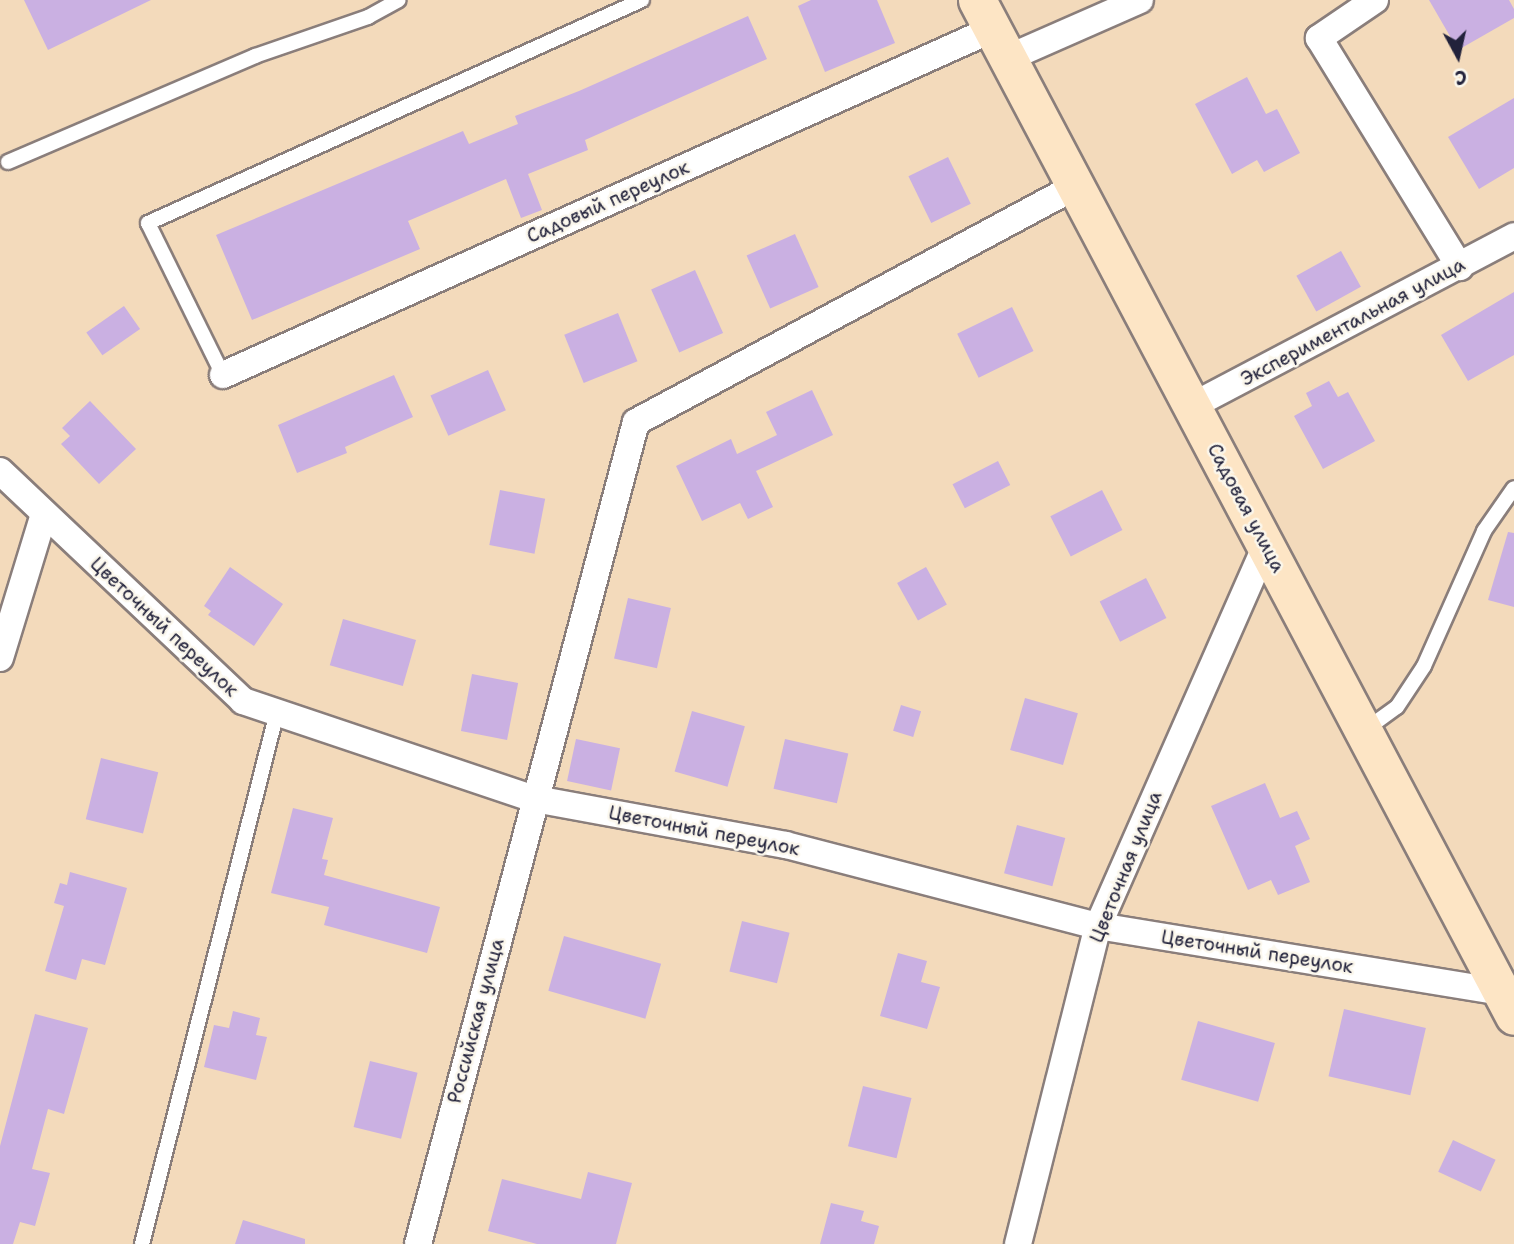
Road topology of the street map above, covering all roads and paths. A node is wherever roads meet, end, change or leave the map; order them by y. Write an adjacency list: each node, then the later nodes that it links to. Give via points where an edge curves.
1 (399, 0): 8 (lane, via 368,17 255,55)
2 (609, 0): 6 (lane)
3 (642, 0): 6 (lane)
4 (1140, 0): 7 (street, Садовый переулок)
5 (1375, 0): 11 (street, via 1319,38)
6 (606, 16): 12 (lane, via 148,223)
7 (992, 29): 9 (main road, Садовая улица); 12 (street, Садовый переулок)
8 (8, 162)
9 (1076, 186): 13 (main road, Садовая улица); 21 (street, Российская улица, via 636,422)
10 (1514, 236): 11 (street, Экспериментальная улица)
11 (1460, 267): 13 (street, Экспериментальная улица)
12 (223, 375)
13 (1192, 406): 17 (main road, Садовая улица)
14 (0, 471): 16 (street, Цветочный переулок)
15 (1514, 488): 20 (lane, via 1484,531 1424,666 1397,707)
16 (44, 514): 18 (street); 19 (street, Цветочный переулок, via 243,701)
17 (1265, 545): 20 (main road, Садовая улица); 22 (street, Цветочная улица)
18 (0, 659)
19 (276, 712): 21 (street, Цветочный переулок); 24 (lane)
20 (1364, 731): 23 (main road, Садовая улица)
21 (536, 799): 22 (street, Цветочный переулок, via 786,845); 25 (street, Российская улица)
22 (1098, 926): 23 (street, Цветочный переулок); 26 (street, Цветочная улица)
23 (1508, 1004)
24 (142, 1244)
25 (418, 1244)
26 (1018, 1244)

